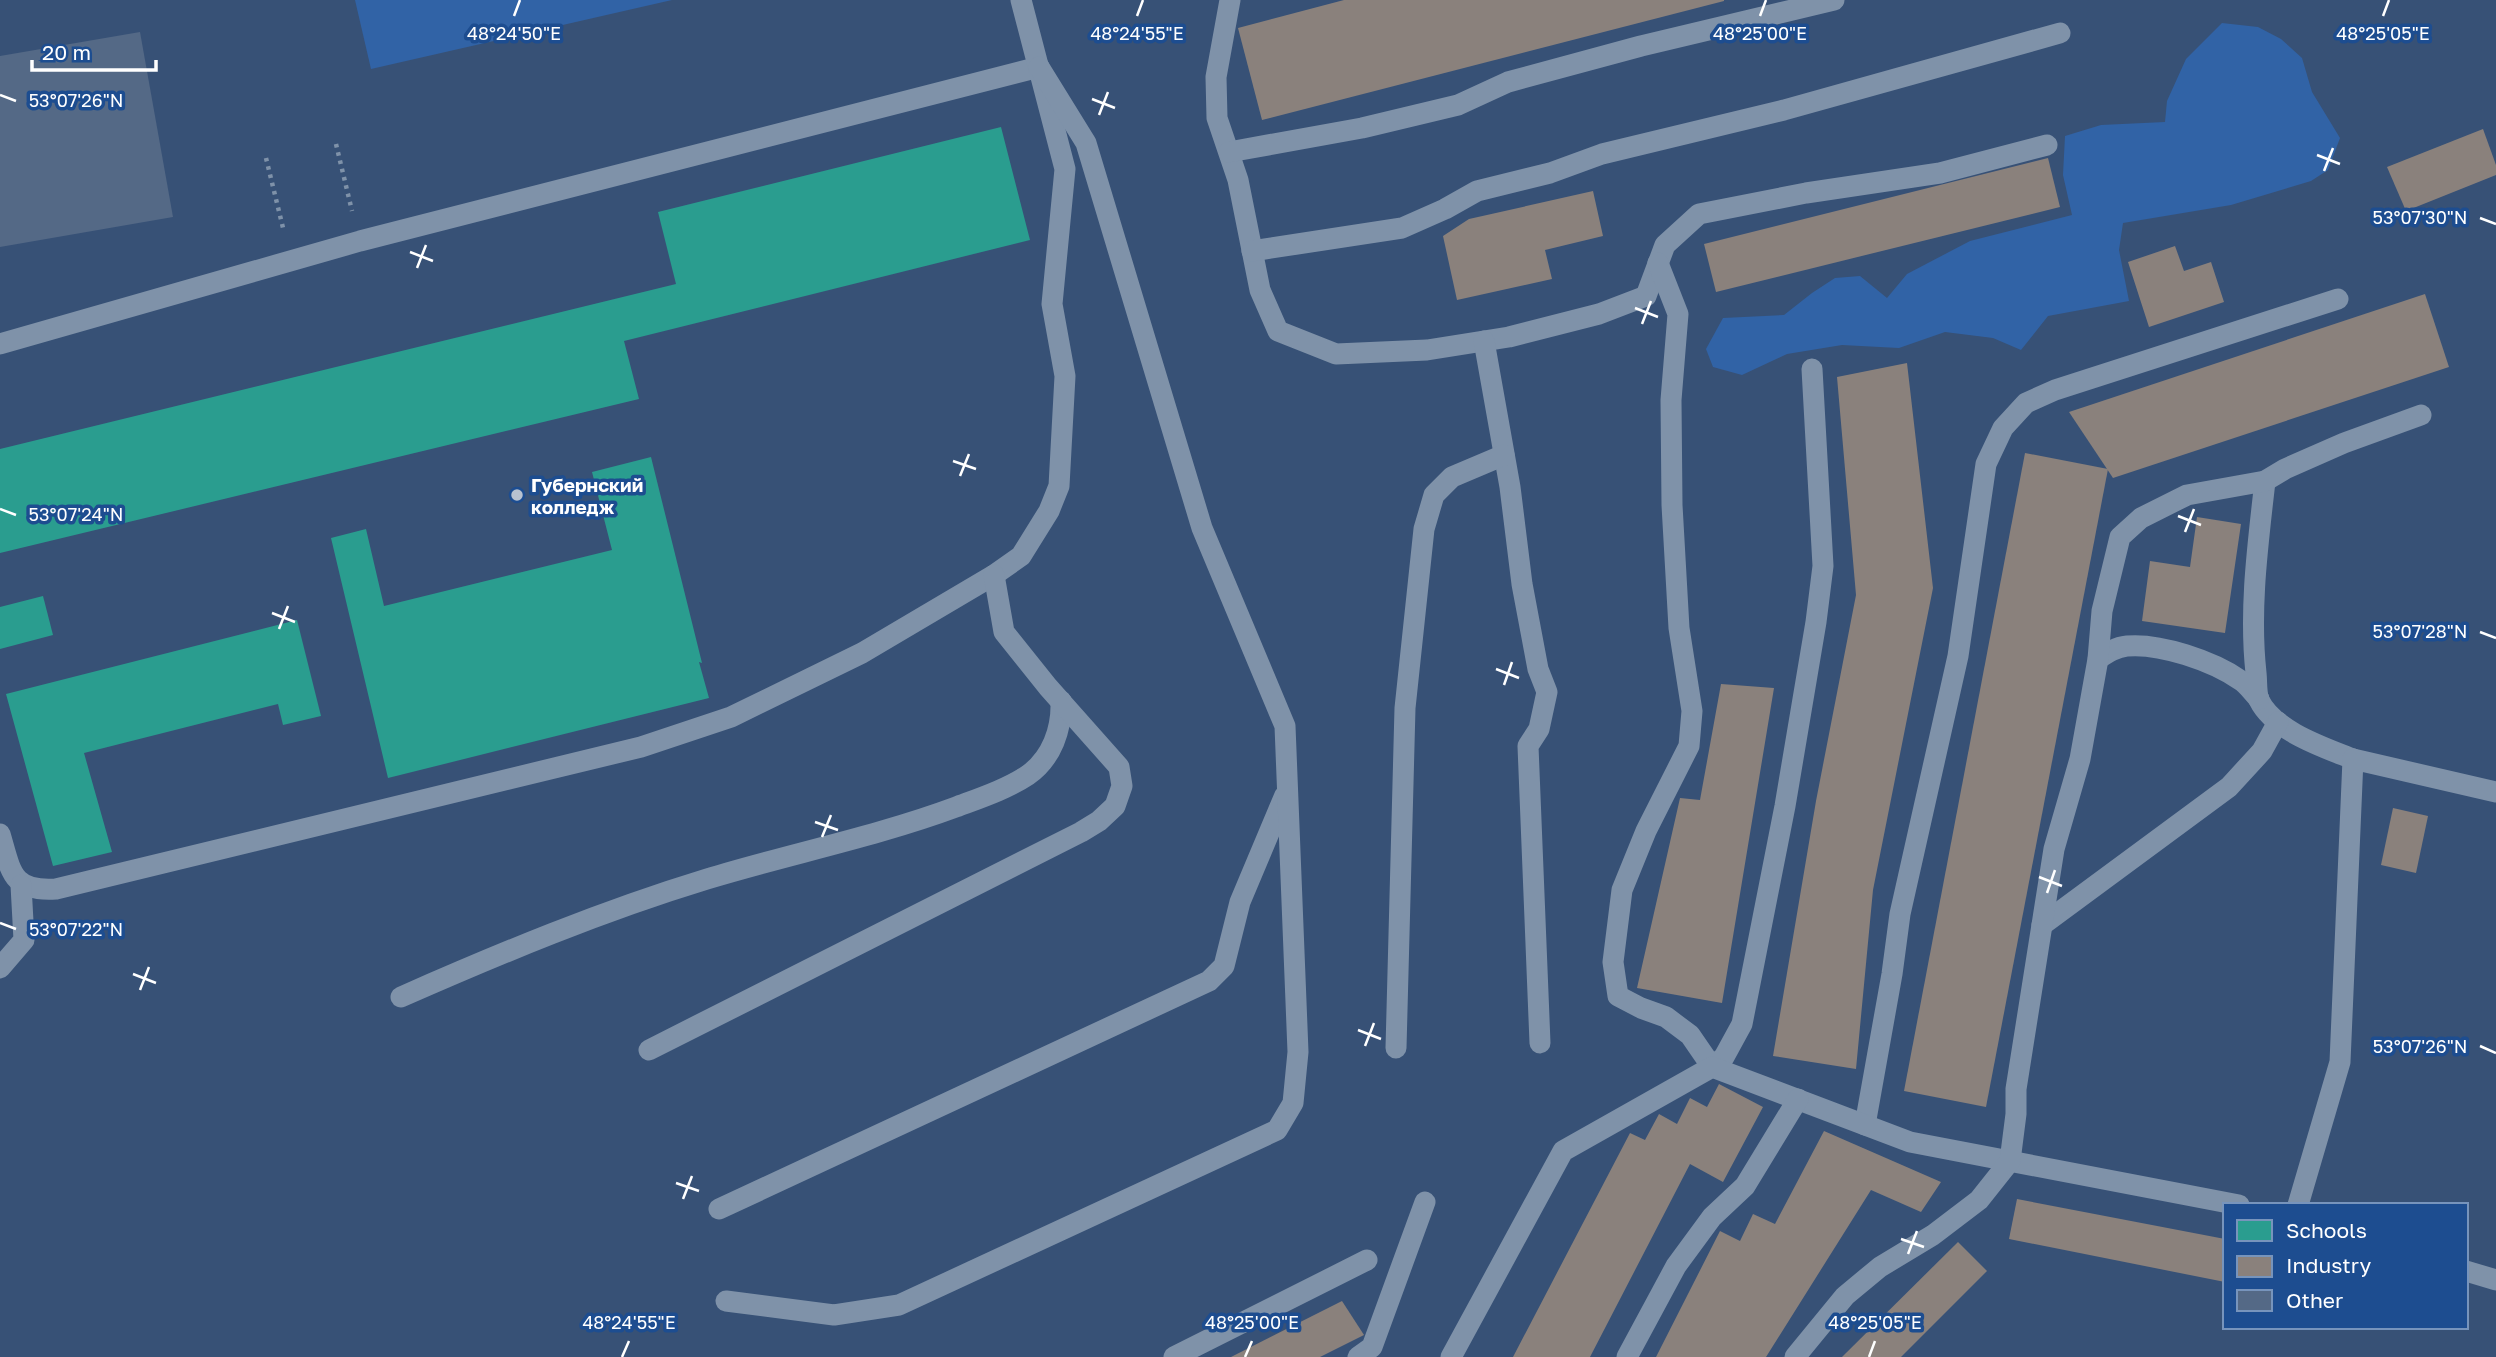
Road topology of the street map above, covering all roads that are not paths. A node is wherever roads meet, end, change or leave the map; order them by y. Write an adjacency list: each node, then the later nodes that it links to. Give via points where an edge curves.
1 (1021, 0): 5 (lane)
2 (1230, 0): 7 (lane, via 1216,77 1217,118)
3 (1835, 0): 7 (lane, via 1508,82 1458,105)
4 (2060, 33): 8 (lane, via 1477,191 1402,229)
5 (1039, 67): 12 (lane, via 359,242); 17 (lane, via 1065,169 1052,304 1065,376 1059,486 1021,556); 23 (lane, via 1086,143 1202,528 1285,726)
6 (2047, 145): 9 (lane, via 1940,173 1806,192 1699,214 1665,245)
7 (1229, 152): 8 (lane)
8 (1252, 251): 11 (lane, via 1259,290 1278,331 1336,354 1427,351)
9 (1658, 263): 11 (lane, via 1646,296 1599,314); 33 (lane, via 1678,314 1671,400 1672,505 1679,628 1692,711 1689,746 1622,890 1613,962 1618,996 1666,1017 1690,1035)
10 (2338, 299): 35 (lane, via 2055,390 2026,402 2003,428 1986,464 1958,656 1900,914)
11 (1483, 341): 15 (lane)
12 (0, 344)
13 (1812, 369): 33 (lane, via 1823,566 1816,622 1742,1024 1724,1057)
14 (2421, 415): 16 (lane, via 2344,443)
15 (1504, 455): 30 (lane, via 1522,584 1547,692 1539,729 1528,747); 31 (lane, via 1452,477 1434,495 1424,529 1405,708)
16 (2265, 481): 18 (lane, via 2187,495 2141,518 2120,537 2102,611); 19 (lane, via 2255,568 2254,660)
17 (994, 575): 20 (lane, via 1004,632); 26 (lane, via 862,653 731,717 641,747 56,889)
18 (2098, 659): 19 (lane, via 2126,646 2153,647 2220,669 2241,680); 27 (lane, via 2080,758 2054,849)
19 (2259, 699): 21 (lane)
20 (1061, 701): 29 (lane, via 1049,755 1028,775 987,795 662,894 542,936); 32 (lane, via 1119,767 1119,796 1099,821)
21 (2278, 722): 22 (lane); 27 (lane, via 2262,751 2229,787)
22 (2353, 759): 24 (lane); 39 (lane, via 2340,1062)
23 (1287, 789): 40 (lane, via 1240,902 1224,965 1209,981); 44 (lane, via 1298,1052 1293,1103 1277,1130 899,1305 834,1315)
24 (2496, 792)
25 (0, 834): 26 (lane, via 9,866)
26 (21, 885): 28 (lane, via 24,940)
27 (2042, 925): 36 (lane, via 2016,1089)
28 (0, 968)
29 (401, 997)
30 (1540, 1043)
31 (1396, 1048)
32 (649, 1050)
33 (1712, 1066): 34 (lane); 47 (lane, via 1563,1152)
34 (1798, 1099): 35 (lane); 48 (lane, via 1745,1186 1712,1217 1676,1266)
35 (1865, 1125): 36 (lane, via 1910,1142)
36 (2010, 1161): 38 (lane); 49 (lane, via 1979,1200 1845,1296)
37 (1425, 1202): 46 (lane, via 1372,1347)
38 (2228, 1203)
39 (2299, 1203)
40 (719, 1209)
41 (1367, 1260): 45 (lane)
42 (2468, 1272): 43 (lane)
43 (2496, 1280)
44 (726, 1301)
45 (1174, 1357)
46 (1358, 1357)
47 (1451, 1357)
48 (1627, 1357)
49 (1795, 1357)

